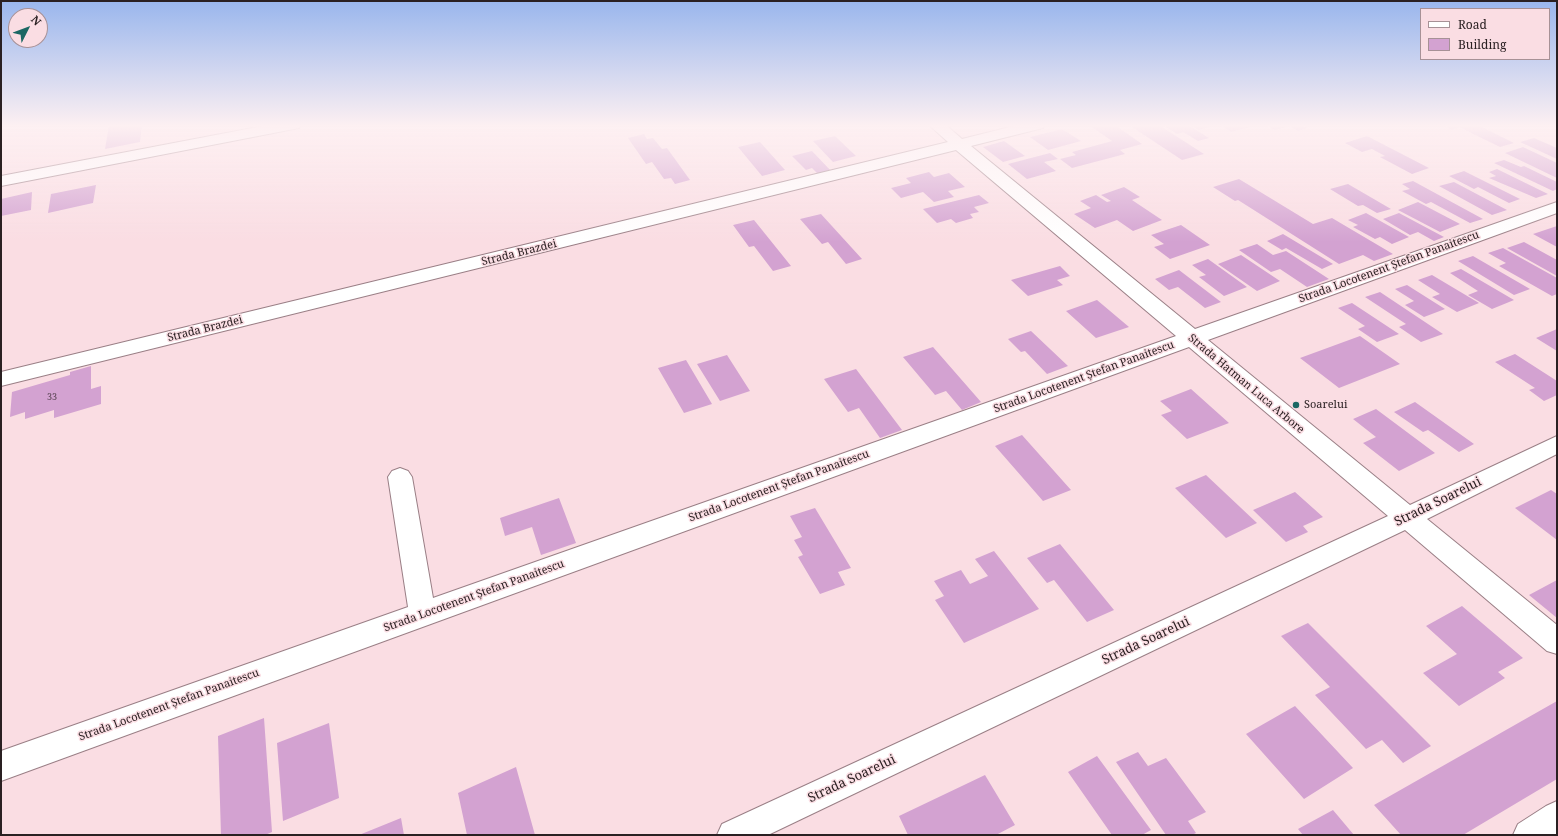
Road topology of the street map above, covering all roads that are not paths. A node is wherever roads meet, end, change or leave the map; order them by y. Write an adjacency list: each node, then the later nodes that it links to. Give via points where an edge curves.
1 (90, 164): 4 (street)
2 (882, 164): 7 (street, Strada Brazdei)
3 (983, 164): 6 (street, Strada Hatman Luca Arbore)
4 (1, 181)
5 (1557, 207): 6 (street, Strada Locotenent Ștefan Panaitescu)
6 (1191, 338): 10 (street, Strada Hatman Luca Arbore); 11 (street, Strada Locotenent Ștefan Panaitescu)
7 (1, 379)
8 (1557, 444): 10 (street, Strada Soarelui)
9 (400, 477): 11 (street)
10 (1406, 518): 12 (street, Strada Hatman Luca Arbore); 15 (street, Strada Soarelui)
11 (422, 614): 13 (street, Strada Locotenent Ștefan Panaitescu)
12 (1557, 642)
13 (1, 766)
14 (1557, 817): 16 (street)
15 (733, 835)
16 (1529, 835)

